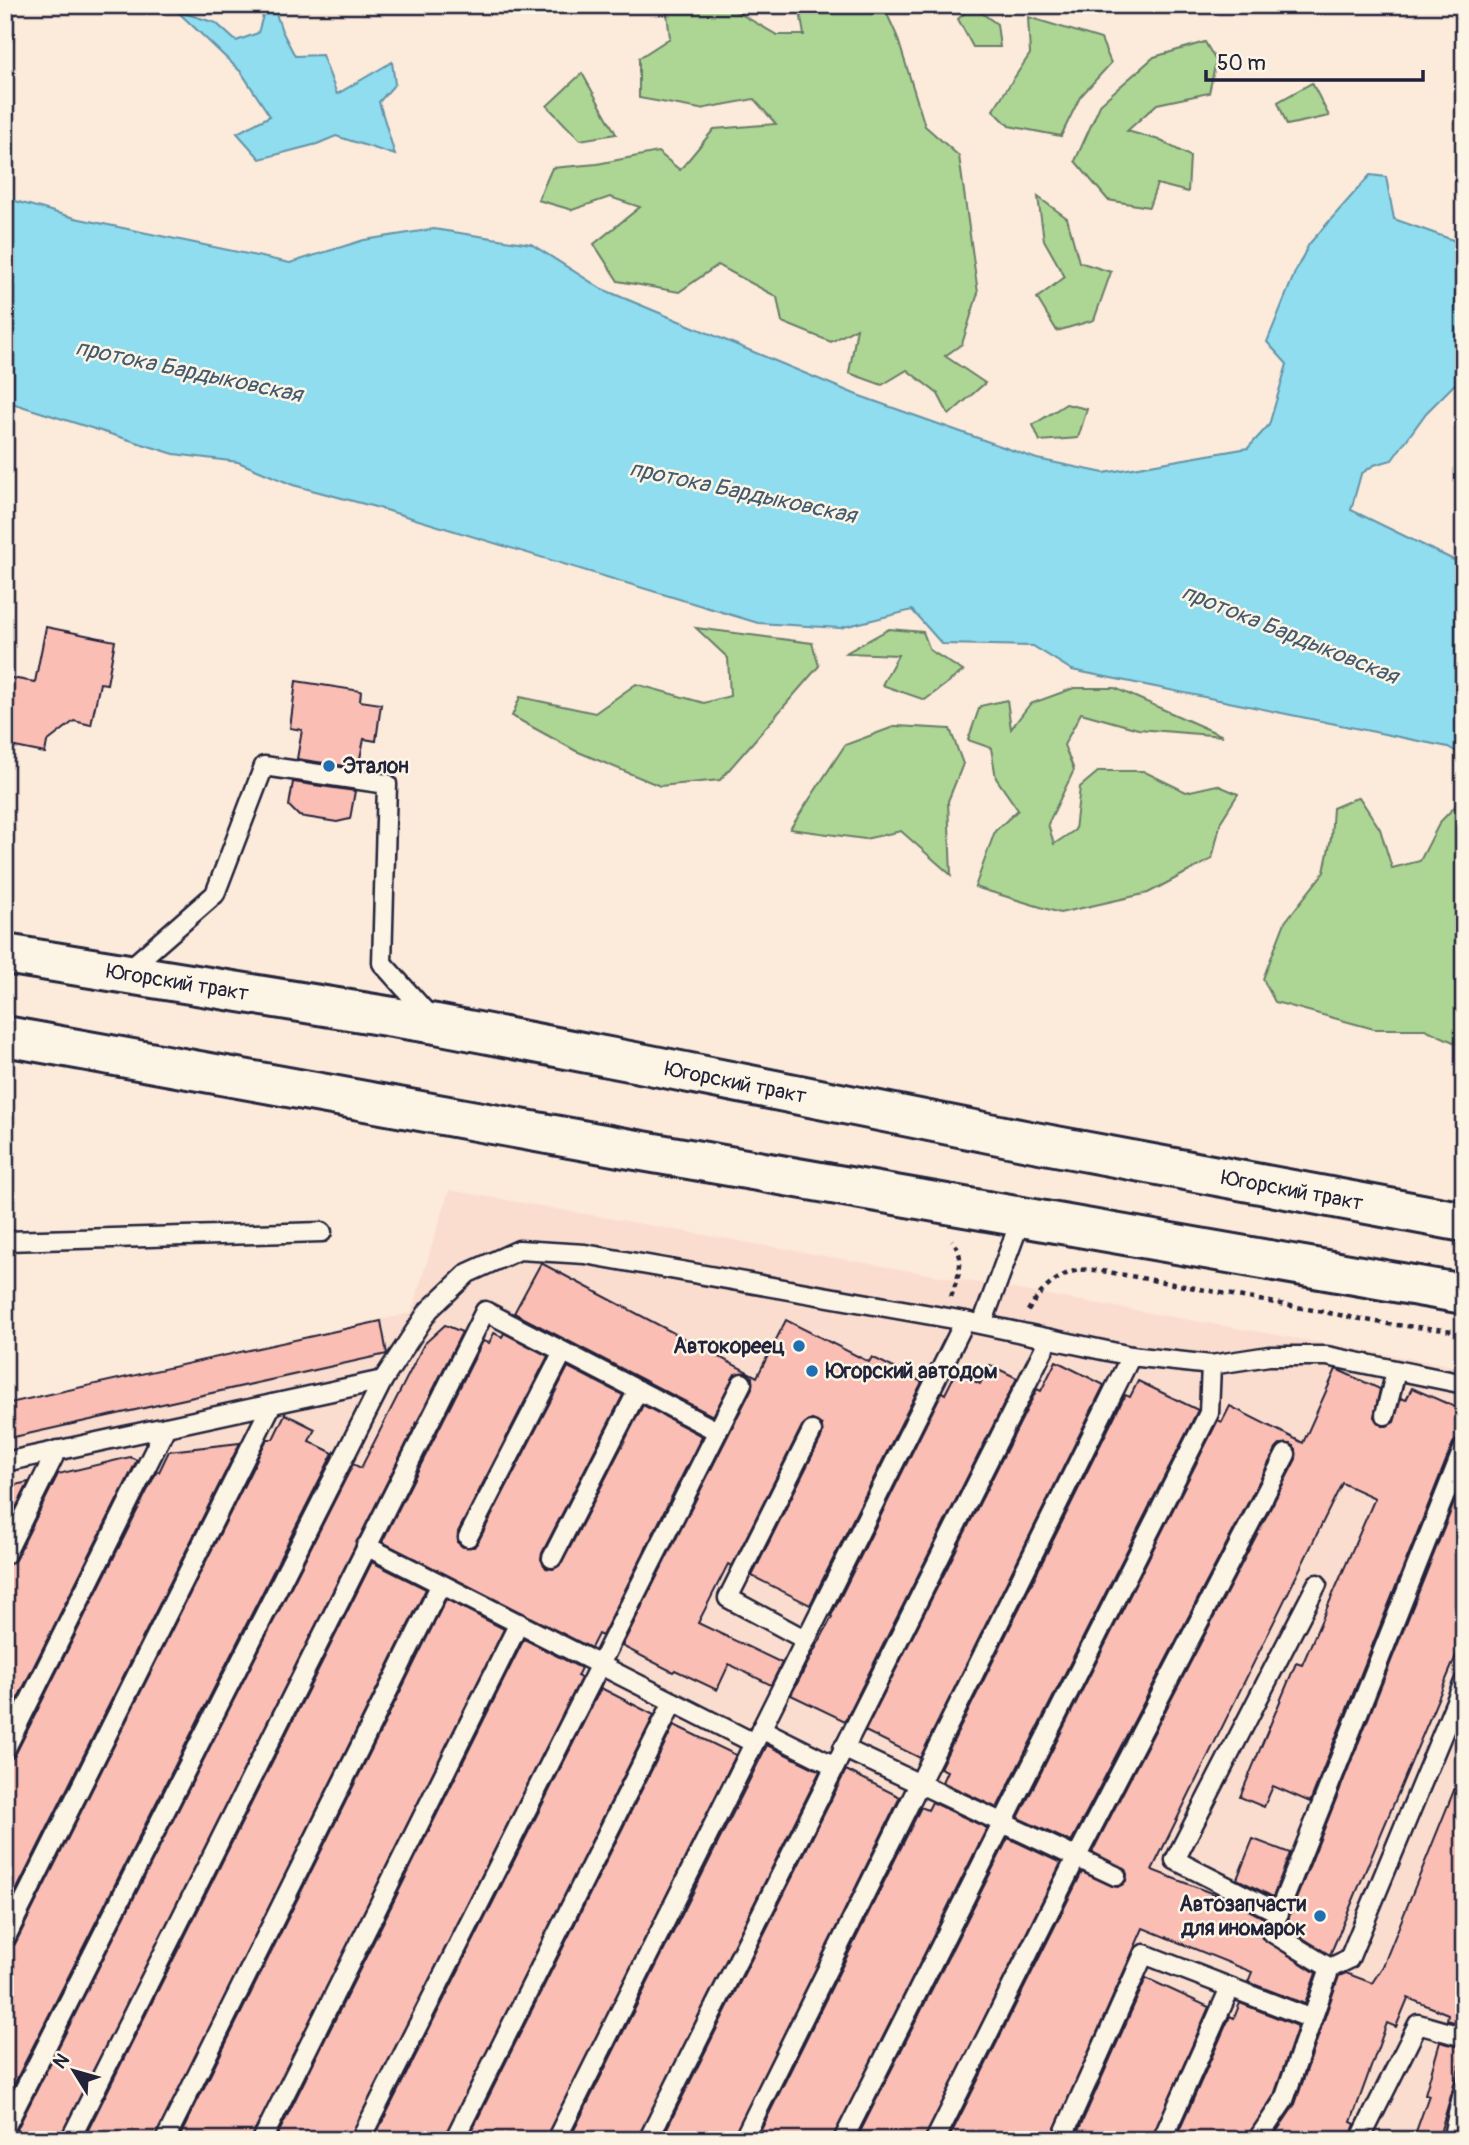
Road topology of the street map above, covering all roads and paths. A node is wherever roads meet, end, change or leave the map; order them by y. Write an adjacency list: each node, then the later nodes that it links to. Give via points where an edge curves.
1 (5, 954): 2 (main road, Югорский тракт)
2 (122, 975): 3 (main road, Югорский тракт); 3 (lane, via 215,894 264,765 387,784 382,963)
3 (436, 1024): 6 (main road, Югорский тракт)
4 (5, 1036): 5 (main road)
5 (1022, 1216): 9 (main road); 10 (lane)
6 (1464, 1222)
7 (322, 1232): 8 (lane)
8 (5, 1241)
9 (1464, 1294)
10 (974, 1323): 11 (lane); 18 (lane, via 585,1254 519,1250 468,1273 429,1310); 38 (lane)
11 (1017, 1331): 12 (path, via 1046,1287 1064,1274 1082,1269 1388,1324); 13 (lane)
12 (1464, 1332)
13 (1049, 1339): 15 (lane); 43 (lane)
14 (563, 1352): 21 (lane); 31 (lane); 32 (lane, via 485,1311)
15 (1131, 1356): 16 (lane); 46 (lane)
16 (1211, 1365): 17 (lane, via 1269,1356 1327,1356); 47 (lane, via 1209,1413)
17 (1396, 1371): 20 (lane); 23 (lane)
18 (383, 1380): 22 (lane); 57 (lane)
19 (742, 1383): 25 (lane)
20 (1464, 1384)
21 (638, 1390): 25 (lane); 34 (lane)
22 (272, 1404): 24 (lane); 51 (lane)
23 (1385, 1415)
24 (166, 1427): 28 (lane); 44 (lane)
25 (718, 1431): 39 (lane)
26 (812, 1431): 38 (lane, via 728,1598)
27 (1464, 1447): 50 (lane)
28 (57, 1450): 30 (lane); 33 (lane)
29 (1286, 1454): 48 (lane)
30 (5, 1462)
31 (468, 1537)
32 (366, 1546): 35 (lane); 58 (lane)
33 (5, 1555)
34 (552, 1558)
35 (441, 1584): 37 (lane); 59 (lane)
36 (1317, 1584): 50 (lane, via 1175,1860)
37 (519, 1623): 39 (lane); 60 (lane)
38 (806, 1640): 42 (lane)
39 (599, 1664): 41 (lane); 61 (lane)
40 (1464, 1682): 52 (lane, via 1349,1959)
41 (673, 1702): 42 (lane); 62 (lane)
42 (758, 1736): 45 (lane); 63 (lane)
43 (843, 1748): 45 (lane); 46 (lane)
44 (5, 1750)
45 (835, 1766): 64 (lane)
46 (919, 1784): 47 (lane); 65 (lane)
47 (1001, 1822): 48 (lane); 66 (lane)
48 (1076, 1858): 49 (lane); 67 (lane)
49 (1116, 1876)
50 (1279, 1913): 52 (lane, via 1271,1932)
51 (5, 1939)
52 (1330, 1968): 54 (lane)
53 (1230, 1988): 54 (lane); 68 (lane, via 1143,1954); 69 (lane)
54 (1312, 2019): 70 (lane, via 1284,2099)
55 (1464, 2037): 71 (lane, via 1418,2024)
56 (1464, 2088): 72 (lane)
57 (5, 2129)
58 (70, 2140)
59 (165, 2140)
60 (262, 2140)
61 (360, 2140)
62 (454, 2140)
63 (556, 2140)
64 (648, 2140)
65 (743, 2140)
66 (842, 2140)
67 (935, 2140)
68 (1061, 2140)
69 (1162, 2140)
70 (1256, 2140)
71 (1360, 2140)
72 (1452, 2140)

